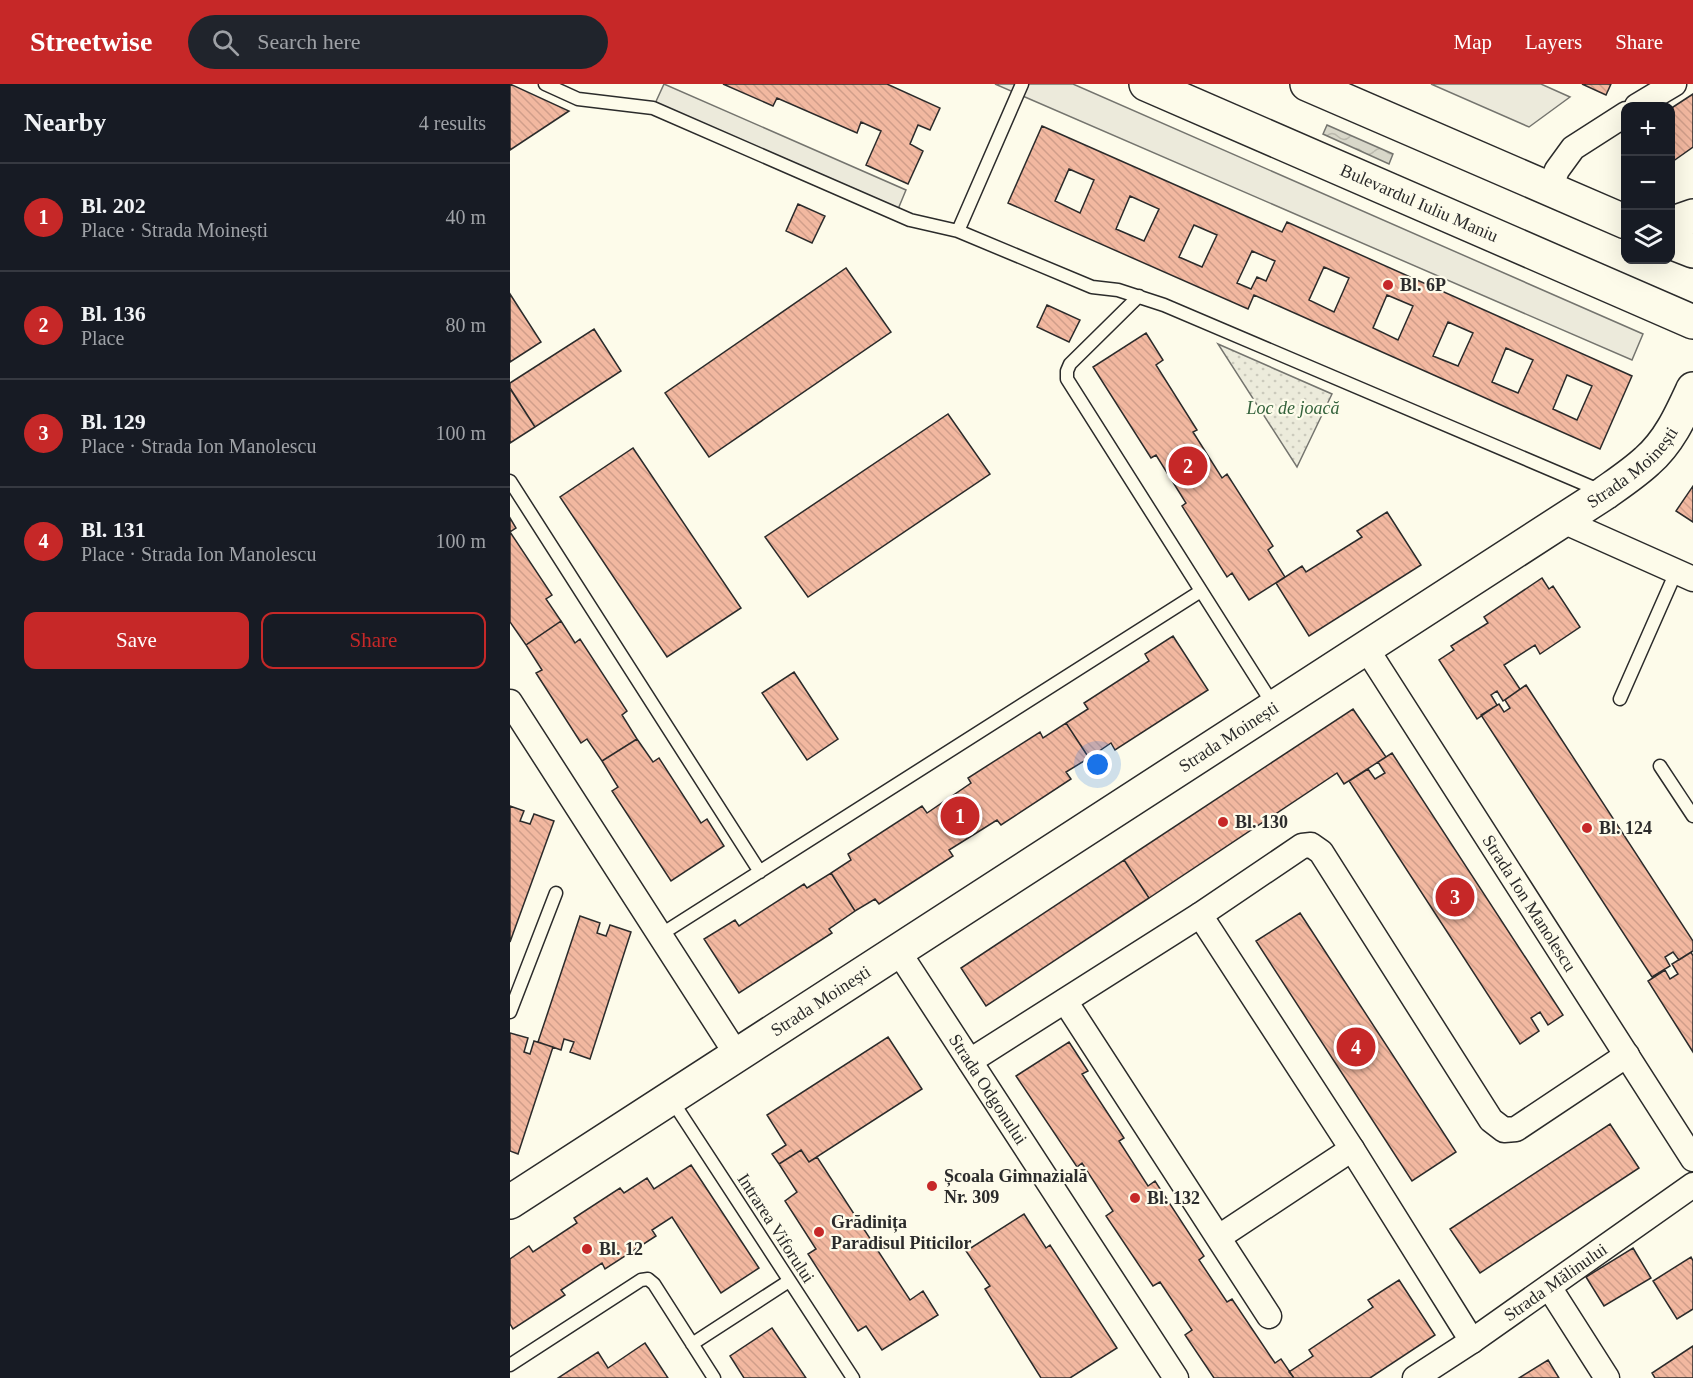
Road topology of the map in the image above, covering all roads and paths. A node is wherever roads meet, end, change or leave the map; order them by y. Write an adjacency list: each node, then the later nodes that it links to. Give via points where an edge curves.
1 (545, 84): 12 (lane, via 578,99 653,108 909,220)
2 (1022, 84): 12 (lane)
3 (1146, 84): 16 (main road, Bulevardul Iuliu Maniu)
4 (1307, 84): 8 (main road)
5 (1674, 84): 6 (street)
6 (1644, 102)
7 (1621, 117): 8 (street, via 1573,148)
8 (1549, 189): 10 (main road)
9 (1693, 216): 11 (main road)
10 (1621, 220)
11 (1675, 223)
12 (958, 231): 15 (lane, via 1092,287)
13 (1675, 244): 14 (main road)
14 (1693, 251)
15 (1139, 296): 21 (lane); 24 (lane, via 1070,364 1067,379)
16 (1692, 322)
17 (1693, 389): 19 (main road, Strada Moinești, via 1673,429)
18 (1693, 430): 19 (main road)
19 (1647, 461): 21 (main road, Strada Moinești)
20 (510, 481): 31 (lane)
21 (1605, 493): 22 (main road, Strada Moinești)
22 (1563, 521): 23 (street); 25 (main road, Strada Moinești)
23 (1685, 576): 26 (lane)
24 (1201, 591): 28 (lane); 31 (lane)
25 (1366, 648): 28 (main road, Strada Moinești); 39 (street, Strada Ion Manolescu)
26 (1620, 699)
27 (510, 702): 34 (street)
28 (1274, 707): 35 (main road, Strada Moinești)
29 (1660, 766): 30 (lane)
30 (1693, 816)
31 (760, 872): 34 (lane)
32 (556, 893): 37 (lane)
33 (1200, 915): 36 (street); 39 (street, via 1302,846 1311,845 1321,852 1491,1120 1504,1130 1516,1129); 42 (street)
34 (660, 935): 38 (street)
35 (898, 951): 38 (main road, Strada Moinești); 40 (street, Strada Odgonului)
36 (1065, 1001): 40 (street); 46 (street)
37 (510, 1012)
38 (737, 1055): 41 (main road, Strada Moinești)
39 (1627, 1056): 43 (street, Strada Ion Manolescu)
40 (970, 1061): 55 (street, Strada Odgonului)
41 (670, 1098): 45 (main road, Strada Moinești); 47 (lane, Intrarea Viforului)
42 (1352, 1149): 46 (street); 50 (street)
43 (1693, 1159)
44 (1693, 1185): 48 (street, Strada Mălinului)
45 (510, 1202)
46 (1219, 1238): 49 (street)
47 (789, 1281): 51 (lane); 54 (lane, Intrarea Viforului)
48 (1549, 1287): 50 (street, Strada Mălinului); 57 (street)
49 (1269, 1316)
50 (1472, 1341): 56 (street, Strada Mălinului)
51 (692, 1344): 52 (lane, via 648,1279); 53 (lane)
52 (510, 1365)
53 (714, 1378)
54 (853, 1378)
55 (1176, 1378)
56 (1415, 1378)
57 (1607, 1378)

